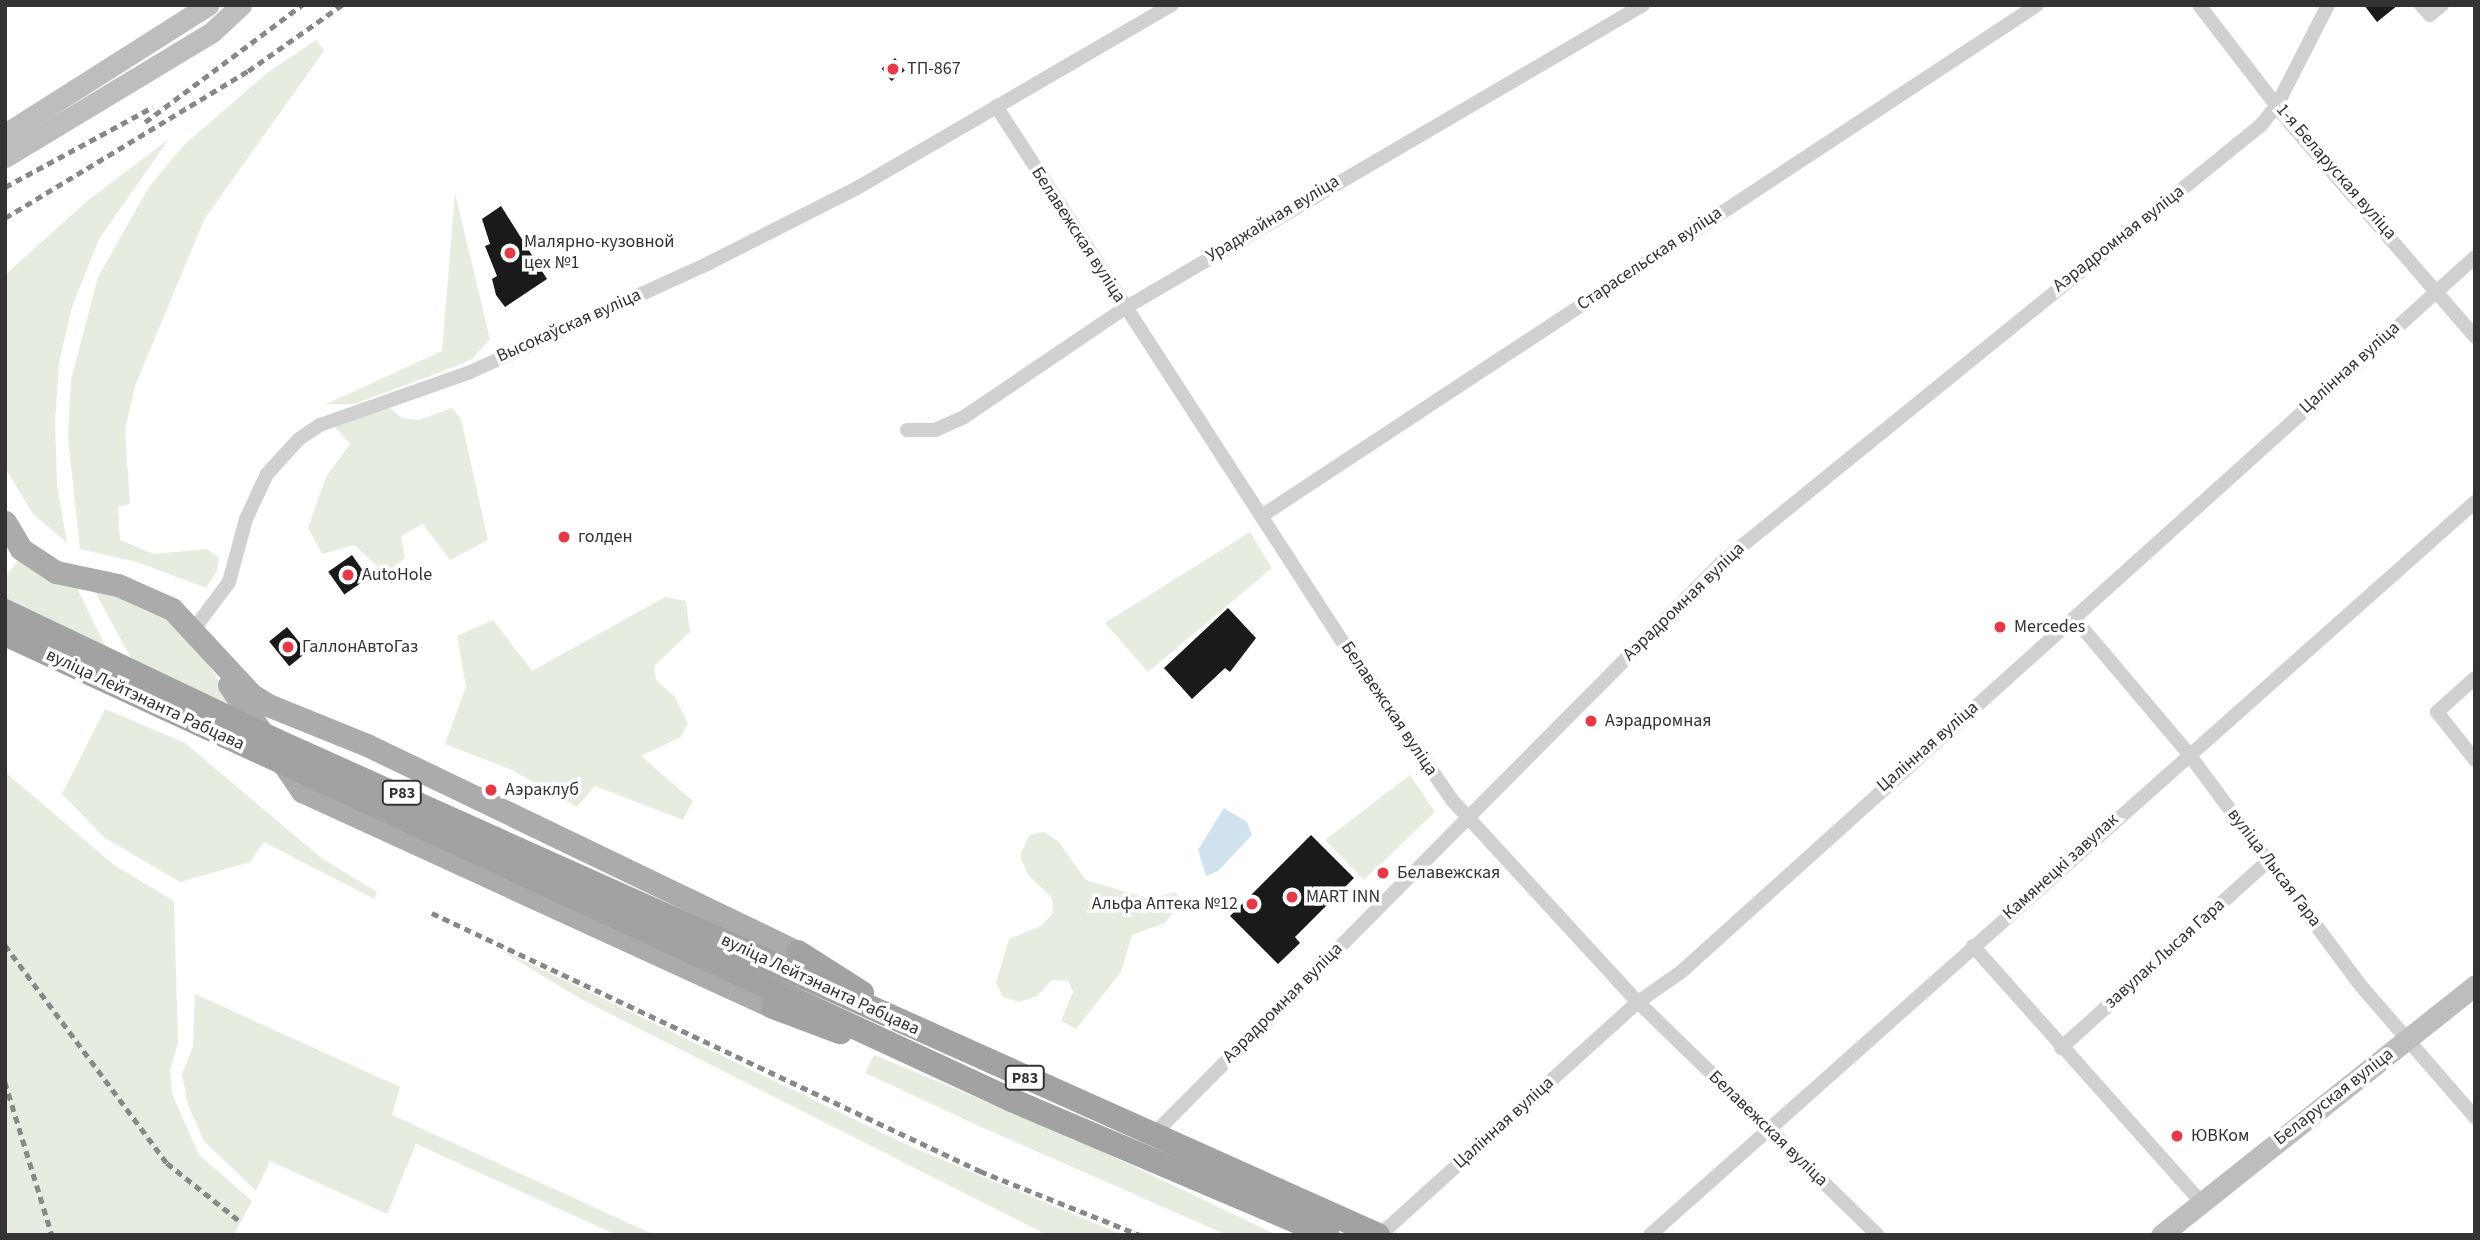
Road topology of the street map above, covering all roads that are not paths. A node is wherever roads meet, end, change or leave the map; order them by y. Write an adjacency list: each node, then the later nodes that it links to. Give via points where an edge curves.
1 (208, 5): 12 (main road)
2 (241, 5): 13 (main road, via 212,32)
3 (1172, 5): 11 (street, Высокаўская вуліца)
4 (1643, 5): 16 (street, Ураджайная вуліца)
5 (2037, 5): 20 (street, Старасельская вуліца)
6 (2199, 5): 10 (street, 1-я Беларуская вуліца)
7 (2328, 5): 10 (street, Аэрадромная вуліца)
8 (2421, 5): 9 (street, via 2430,15)
9 (2442, 5)
10 (2277, 105): 15 (street, 1-я Беларуская вуліца); 32 (street, Аэрадромная вуліца, via 2249,136 1723,562)
11 (996, 106): 16 (street, Белавежская вуліца); 24 (street, Высокаўская вуліца, via 857,188 709,263 468,373 320,425 299,439 267,474 246,519 229,582)
12 (5, 134)
13 (5, 157)
14 (2475, 257): 15 (street, Цалінная вуліца)
15 (2438, 290): 17 (street, 1-я Беларуская вуліца); 23 (street, Цалінная вуліца)
16 (1125, 308): 18 (street, Ураджайная вуліца, via 964,417 935,430); 20 (street, Белавежская вуліца)
17 (2475, 337)
18 (907, 430)
19 (2475, 502): 28 (street, Камянецкі завулак)
20 (1264, 514): 32 (street, Белавежская вуліца, via 1399,727)
21 (5, 522): 24 (main road, via 21,548 48,568 148,596)
22 (5, 611): 36 (highway, вуліца Лейтэнанта Рабцава / Р83)
23 (2074, 618): 28 (street, вуліца Лысая Гара); 38 (street, Цалінная вуліца, via 1681,972)
24 (194, 629): 27 (main road, вуліца Лейтэнанта Рабцава, via 252,695 308,724); 31 (main road, вуліца Лейтэнанта Рабцава, via 302,791)
25 (5, 634): 36 (highway, вуліца Лейтэнанта Рабцава / Р83, via 267,758)
26 (2475, 678): 29 (street, via 2437,712)
27 (368, 745): 30 (main road, вуліца Лейтэнанта Рабцава); 31 (main road, via 387,767 386,782 378,799 364,810)
28 (2188, 753): 34 (street, вуліца Лысая Гара); 35 (street, Камянецкі завулак)
29 (2475, 760)
30 (447, 785): 33 (main road, via 423,785 404,805 400,824); 36 (main road, вуліца Лейтэнанта Рабцава)
31 (339, 812): 33 (main road, вуліца Лейтэнанта Рабцава)
32 (1467, 818): 38 (street, Белавежская вуліца); 43 (street, Аэрадромная вуліца)
33 (416, 847): 36 (main road, вуліца Лейтэнанта Рабцава)
34 (2269, 860): 39 (street, вуліца Лысая Гара, via 2361,986); 40 (street, завулак Лысая Гара)
35 (1973, 946): 40 (street); 42 (street, Камянецкі завулак)
36 (791, 982): 43 (highway, вуліца Лейтэнанта Рабцава / Р83, via 898,1021); 43 (highway, вуліца Лейтэнанта Рабцава / Р83, via 917,1056)
37 (2475, 985): 39 (main road, Беларуская вуліца)
38 (1638, 1002): 42 (street, Белавежская вуліца); 46 (street, Цалінная вуліца)
39 (2409, 1039): 41 (street, вуліца Лысая Гара); 44 (main road, Беларуская вуліца)
40 (2061, 1048): 44 (street)
41 (2475, 1117)
42 (1766, 1129): 47 (street, Камянецкі завулак); 48 (street, Белавежская вуліца)
43 (1145, 1144): 45 (highway, вуліца Лейтэнанта Рабцава / Р83); 46 (highway, вуліца Лейтэнанта Рабцава / Р83)
44 (2200, 1201): 49 (main road, Беларуская вуліца)
45 (1328, 1235)
46 (1379, 1235)
47 (1650, 1235)
48 (1878, 1235)
49 (2161, 1235)

